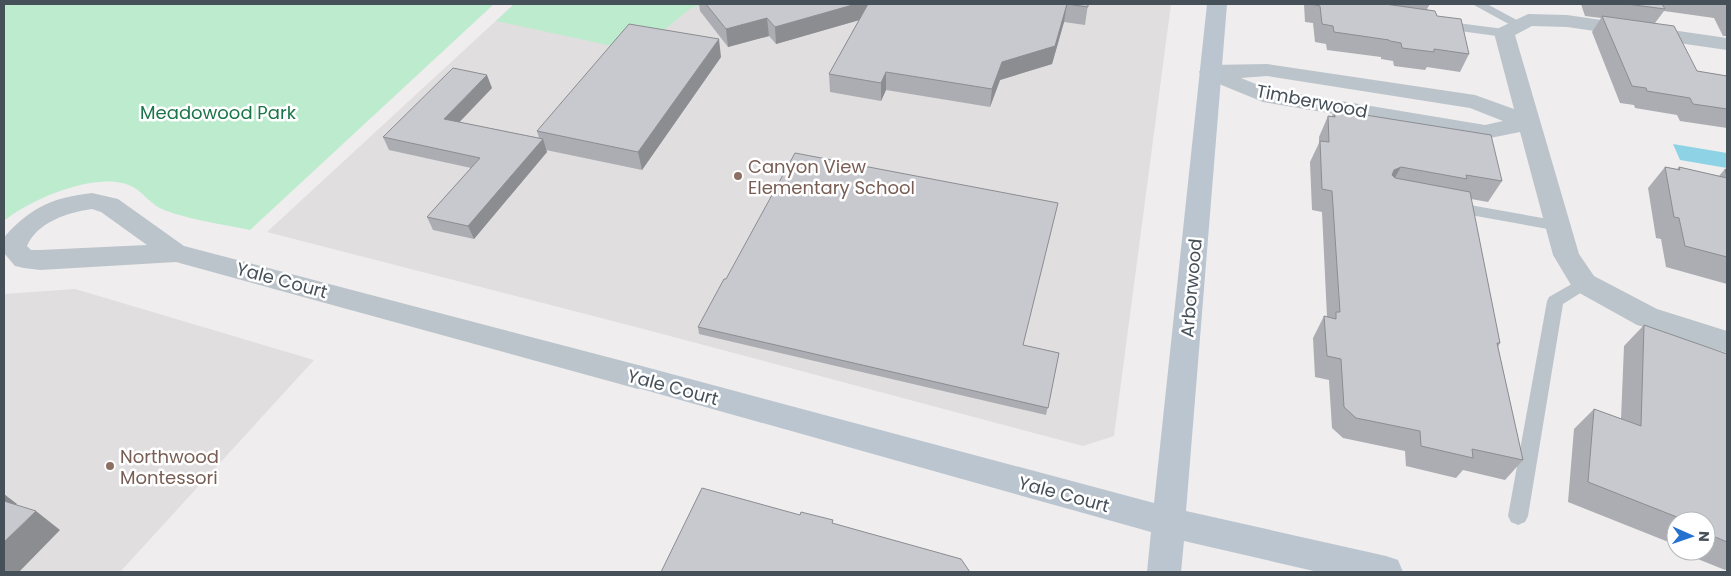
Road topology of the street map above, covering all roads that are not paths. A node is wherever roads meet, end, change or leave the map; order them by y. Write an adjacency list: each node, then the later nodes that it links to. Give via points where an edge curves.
1 (1217, 4): 6 (street, Arborwood)
2 (1478, 4): 4 (lane)
3 (1428, 23): 4 (lane)
4 (1512, 29): 5 (street, via 1528,20 1567,21); 7 (street)
5 (1727, 44)
6 (1210, 72): 7 (street, Timberwood, via 1263,95 1484,132); 14 (street, Arborwood)
7 (1529, 123): 9 (street)
8 (1438, 204): 9 (lane)
9 (1559, 226): 11 (street, via 1566,255)
10 (176, 253): 10 (street, Yale Court, via 109,205 92,201 68,204 41,216 15,241 14,248 24,260); 14 (street, Yale Court)
11 (1584, 283): 12 (street, via 1647,317); 13 (lane, via 1555,301)
12 (1727, 342)
13 (1518, 516)
14 (1169, 522): 15 (street, Arborwood); 16 (street, Yale Court)
15 (1164, 572)
16 (1386, 572)

